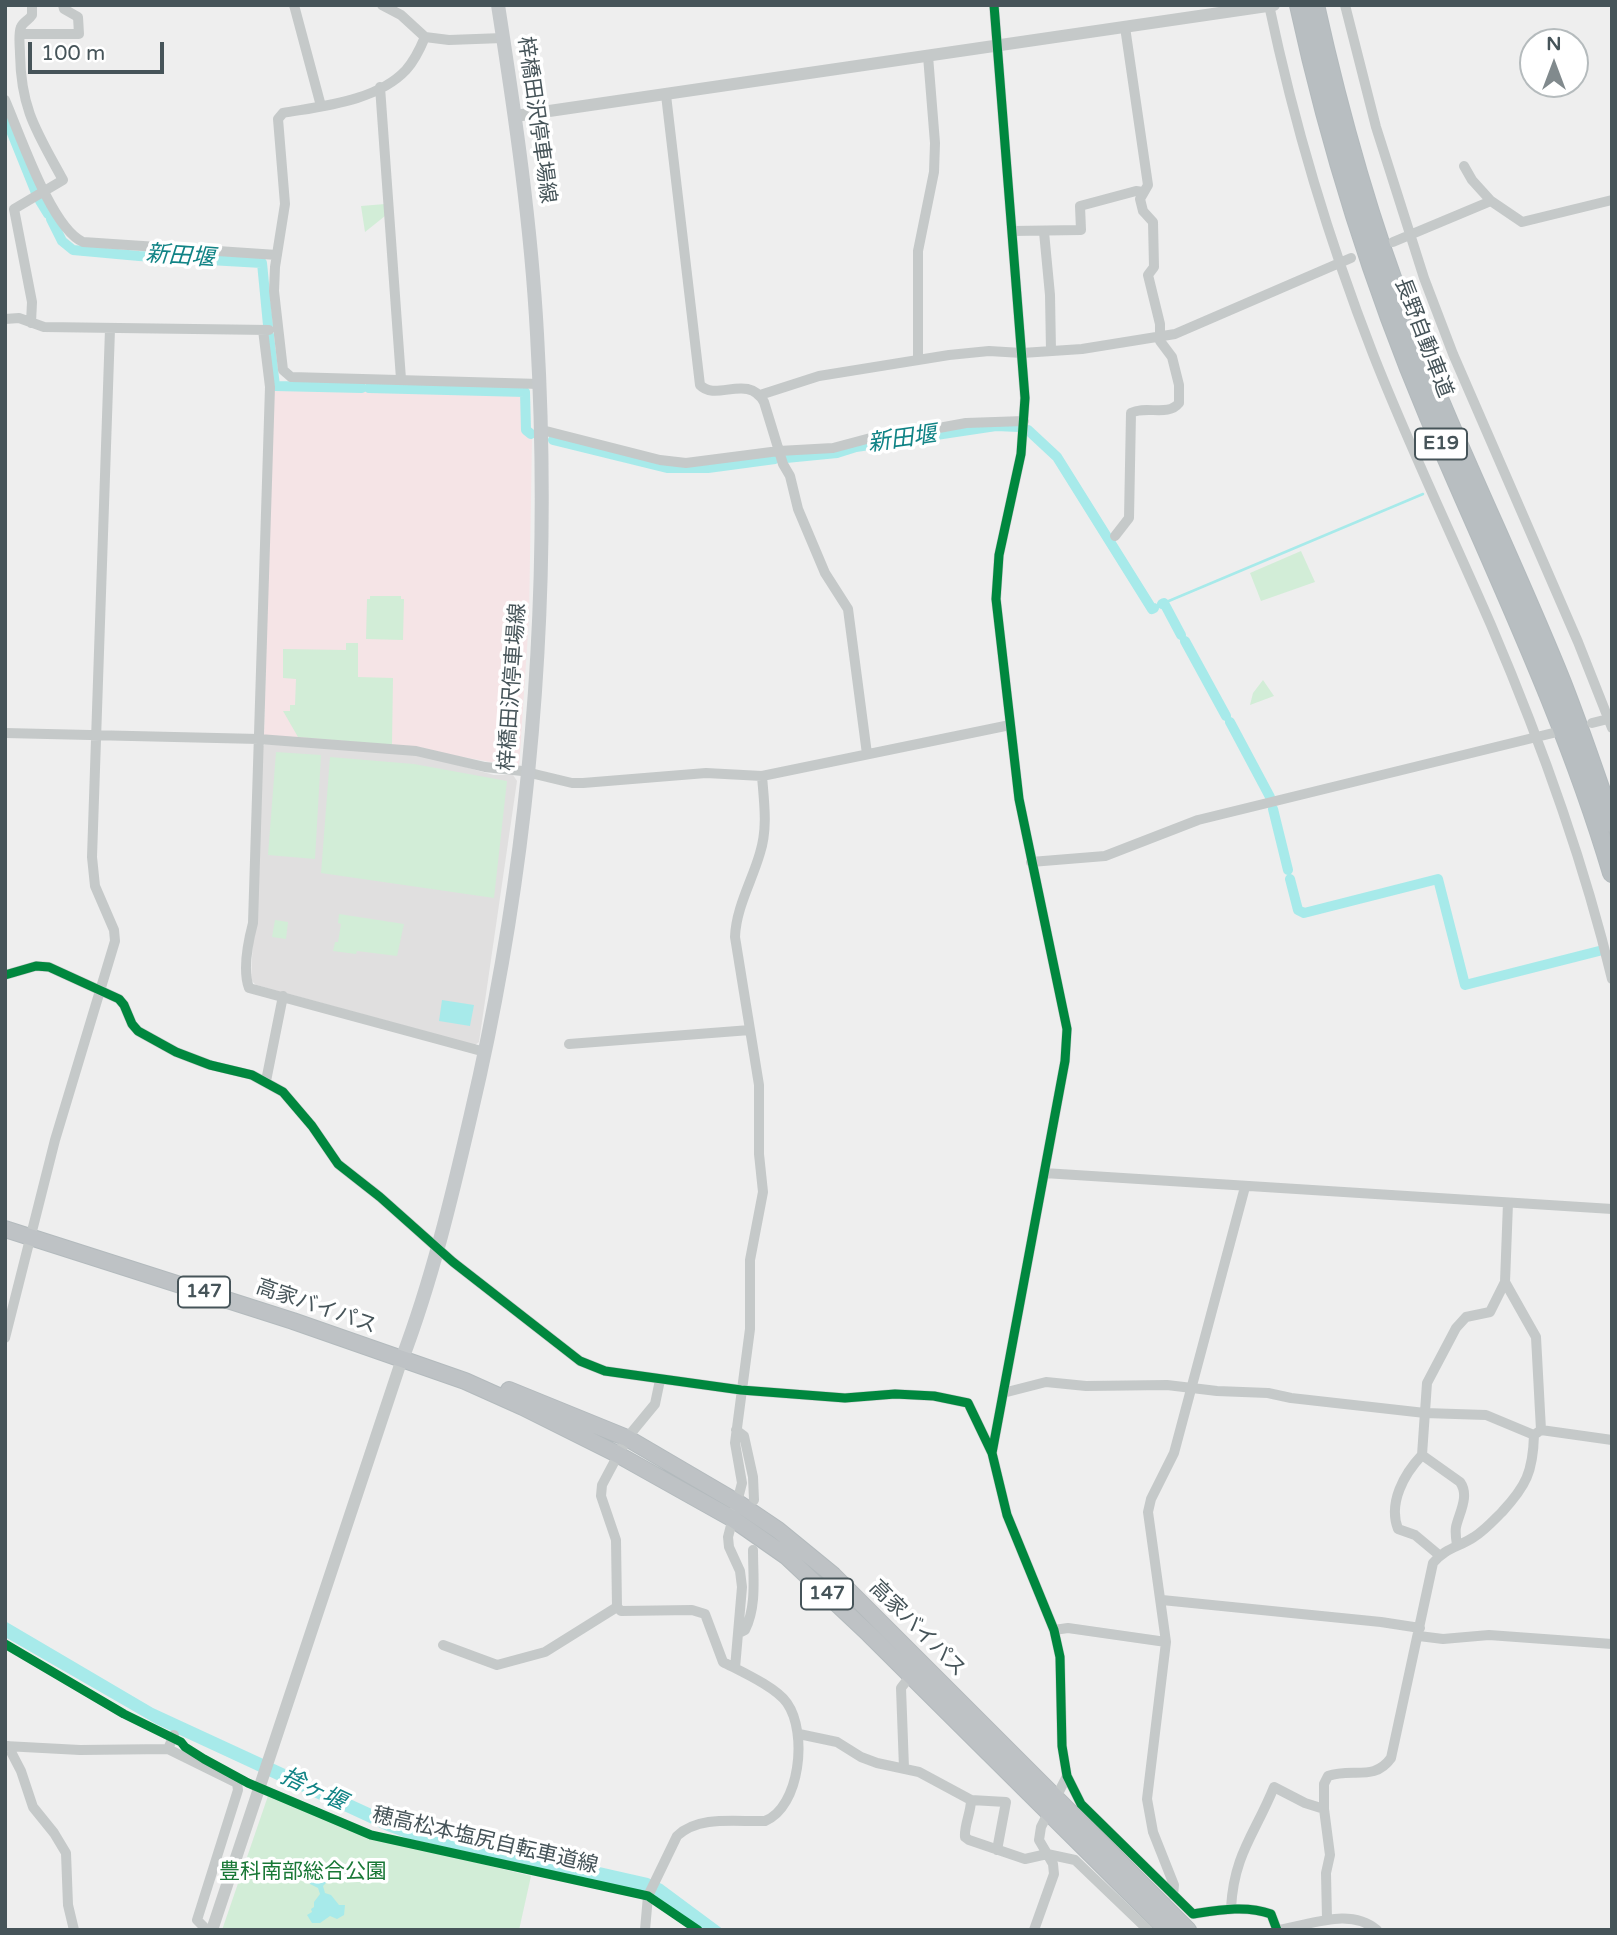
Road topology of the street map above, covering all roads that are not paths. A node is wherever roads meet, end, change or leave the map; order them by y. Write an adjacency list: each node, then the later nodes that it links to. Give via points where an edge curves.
1 (32, 5): 12 (street, via 32,15)
2 (63, 5): 12 (street, via 78,17 79,34)
3 (294, 5): 20 (street)
4 (382, 5): 13 (street)
5 (498, 5): 14 (main road, 梓橋田沢停車場線)
6 (994, 5): 15 (street)
7 (1271, 5): 11 (street); 33 (street, via 1299,131)
8 (1299, 5): 63 (highway, 長野自動車道 / E19, via 1326,123 1373,272 1429,417 1552,699)
9 (1315, 5): 61 (highway, 長野自動車道 / E19, via 1342,120 1407,320 1562,682)
10 (1345, 5): 29 (street)
11 (1125, 27): 15 (street); 24 (street, via 1148,186)
12 (20, 34): 23 (street, via 27,110 63,180)
13 (425, 37): 14 (street); 17 (street, via 406,70)
14 (503, 38): 21 (main road, 梓橋田沢停車場線)
15 (997, 45): 16 (street); 27 (street)
16 (928, 56): 18 (street); 42 (street, via 935,143 934,172 918,251)
17 (380, 87): 20 (street, via 354,100); 43 (street)
18 (666, 94): 21 (street); 45 (street, via 700,385 708,391 742,388)
19 (5, 100): 23 (street)
20 (321, 106): 31 (street, via 284,113 278,119 285,204)
21 (515, 116): 44 (main road, 梓橋田沢停車場線)
22 (1464, 166): 26 (street)
23 (45, 192): 31 (street, via 66,229 83,242); 35 (street, via 18,205 13,215 32,302)
24 (1143, 192): 28 (street, via 1080,206 1081,230); 39 (street, via 1143,211 1153,222 1154,267 1147,275)
25 (1612, 200): 26 (street, via 1521,222)
26 (1491, 201): 29 (street)
27 (1012, 231): 28 (street); 41 (street)
28 (1044, 232): 40 (street)
29 (1409, 236): 30 (street); 50 (street, via 1453,354)
30 (1394, 242)
31 (277, 255): 38 (street)
32 (1351, 258): 33 (street)
33 (1340, 264): 39 (street, via 1175,334); 56 (street, via 1401,422)
34 (5, 319): 35 (street)
35 (31, 323): 36 (street)
36 (110, 328): 37 (street); 55 (street)
37 (263, 330): 38 (street); 57 (street, via 270,387)
38 (278, 330): 43 (street, via 283,370 291,377)
39 (1160, 336): 40 (street); 49 (street, via 1172,356 1179,403 1171,410 1131,412 1129,518)
40 (1051, 351): 41 (street)
41 (1022, 353): 42 (street, via 968,353); 46 (street)
42 (918, 360): 45 (street, via 819,376)
43 (401, 379): 44 (street)
44 (540, 384): 47 (main road, 梓橋田沢停車場線)
45 (760, 395): 48 (street)
46 (1024, 421): 48 (street, via 966,423 833,448); 52 (street, via 996,577)
47 (542, 430): 48 (street, via 674,462); 59 (main road, 梓橋田沢停車場線, via 540,603)
48 (779, 452): 58 (street, via 824,573 848,609)
49 (1115, 536)
50 (1611, 722): 51 (street)
51 (1592, 723)
52 (1010, 725): 58 (street); 62 (street)
53 (5, 733): 55 (street)
54 (1553, 733): 56 (street)
55 (96, 736): 57 (street); 67 (street, via 92,857 95,886 115,941)
56 (1537, 737): 62 (street, via 1198,820 1105,856); 64 (street)
57 (259, 739): 59 (street, via 416,751); 68 (street, via 253,923 246,980 249,988)
58 (867, 754): 60 (street)
59 (528, 772): 60 (street, via 572,783 706,773); 71 (main road, 梓橋田沢停車場線, via 512,902)
60 (762, 776): 69 (street, via 765,823 761,850 735,921)
61 (1612, 823)
62 (1031, 862): 73 (street, via 1067,1029)
63 (1612, 873)
64 (1609, 956): 66 (street)
65 (5, 975): 67 (street, via 42,965)
66 (1612, 979)
67 (101, 989): 72 (street, via 124,1005 138,1031 176,1052); 78 (street)
68 (283, 996): 71 (street); 72 (street)
69 (751, 1030): 70 (street); 85 (street, via 759,1085 763,1192 750,1260 750,1329)
70 (569, 1044)
71 (485, 1052): 79 (main road, 梓橋田沢停車場線)
72 (266, 1081): 79 (street, via 296,1105 338,1164)
73 (1044, 1173): 74 (street); 86 (street)
74 (1245, 1186): 75 (street); 84 (street)
75 (1508, 1203): 76 (street); 80 (street)
76 (1612, 1209)
77 (5, 1229): 78 (highway, 高家バイパス / 147)
78 (30, 1237): 81 (street); 82 (highway, 高家バイパス / 147)
79 (437, 1248): 82 (main road, 梓橋田沢停車場線); 83 (street, via 580,1361 605,1371)
80 (1505, 1282): 87 (street, via 1490,1312 1466,1317 1456,1328 1427,1383); 89 (street, via 1536,1337)
81 (5, 1338)
82 (407, 1361): 90 (highway, 高家バイパス / 147, via 494,1384); 93 (highway, 高家バイパス / 147, via 511,1401); 125 (street)
83 (660, 1380): 85 (street); 90 (street, via 654,1404)
84 (1190, 1387): 86 (street, via 1046,1382); 87 (street); 99 (street, via 1174,1453 1148,1512)
85 (741, 1390): 88 (street); 92 (street, via 961,1400 972,1409)
86 (1003, 1393): 92 (street)
87 (1425, 1413): 89 (street, via 1486,1415); 94 (street)
88 (736, 1430): 95 (street); 95 (street, via 744,1436 753,1477)
89 (1537, 1433): 91 (street); 96 (street, via 1530,1471 1519,1494 1486,1528)
90 (627, 1438): 93 (street); 95 (highway, 高家バイパス / 147)
91 (1612, 1440)
92 (992, 1453): 101 (street, via 1007,1514)
93 (617, 1454): 95 (highway, 高家バイパス / 147); 100 (street, via 600,1496 616,1540)
94 (1422, 1455): 96 (street, via 1463,1487); 98 (street, via 1401,1486 1395,1522 1398,1529 1415,1535)
95 (741, 1507): 103 (street, via 729,1537 741,1577); 108 (highway, 高家バイパス / 147); 116 (highway, 高家バイパス / 147, via 833,1575)
96 (1457, 1545): 98 (street)
97 (753, 1550): 103 (street, via 753,1601 750,1620)
98 (1439, 1555): 102 (street, via 1430,1572)
99 (1162, 1600): 102 (street, via 1381,1622); 104 (street)
100 (617, 1607): 106 (street, via 545,1652 497,1665); 107 (street, via 621,1611 699,1611 708,1620 723,1662)
101 (1054, 1630): 104 (street); 114 (street, via 1060,1657)
102 (1420, 1632): 105 (street, via 1443,1639 1489,1635); 117 (street, via 1391,1758 1377,1772 1328,1776)
103 (740, 1633): 107 (street)
104 (1166, 1642): 120 (street, via 1147,1799 1153,1832 1174,1885)
105 (1612, 1644)
106 (443, 1645)
107 (735, 1668): 109 (street, via 787,1702)
108 (911, 1675): 113 (street, via 901,1688); 116 (highway, 高家バイパス / 147)
109 (799, 1734): 113 (street, via 837,1742 861,1757); 126 (street, via 794,1784 779,1813 765,1821 708,1822 683,1830 650,1894)
110 (174, 1735): 112 (street)
111 (7, 1746): 112 (street); 123 (street, via 33,1807 66,1853)
112 (168, 1749): 124 (street, via 238,1784 197,1920)
113 (904, 1768): 115 (street, via 929,1776)
114 (1067, 1776): 116 (street); 120 (street, via 1081,1804)
115 (971, 1800): 118 (street, via 965,1837); 118 (street, via 1006,1802)
116 (1052, 1805): 119 (street, via 1039,1840); 129 (highway, 高家バイパス / 147); 130 (highway, 高家バイパス / 147)
117 (1324, 1809): 121 (street, via 1274,1787 1240,1857); 122 (street, via 1330,1855)
118 (997, 1850): 119 (street, via 1025,1858)
119 (1046, 1854): 127 (street, via 1054,1874); 128 (street, via 1083,1865)
120 (1173, 1895): 121 (street, via 1193,1914)
121 (1231, 1909): 122 (street, via 1271,1914 1277,1930)
122 (1327, 1919): 131 (street, via 1351,1917)
123 (74, 1930)
124 (207, 1930)
125 (212, 1930)
126 (645, 1930)
127 (1034, 1930)
128 (1147, 1930)
129 (1167, 1930)
130 (1188, 1930)
131 (1377, 1930)

